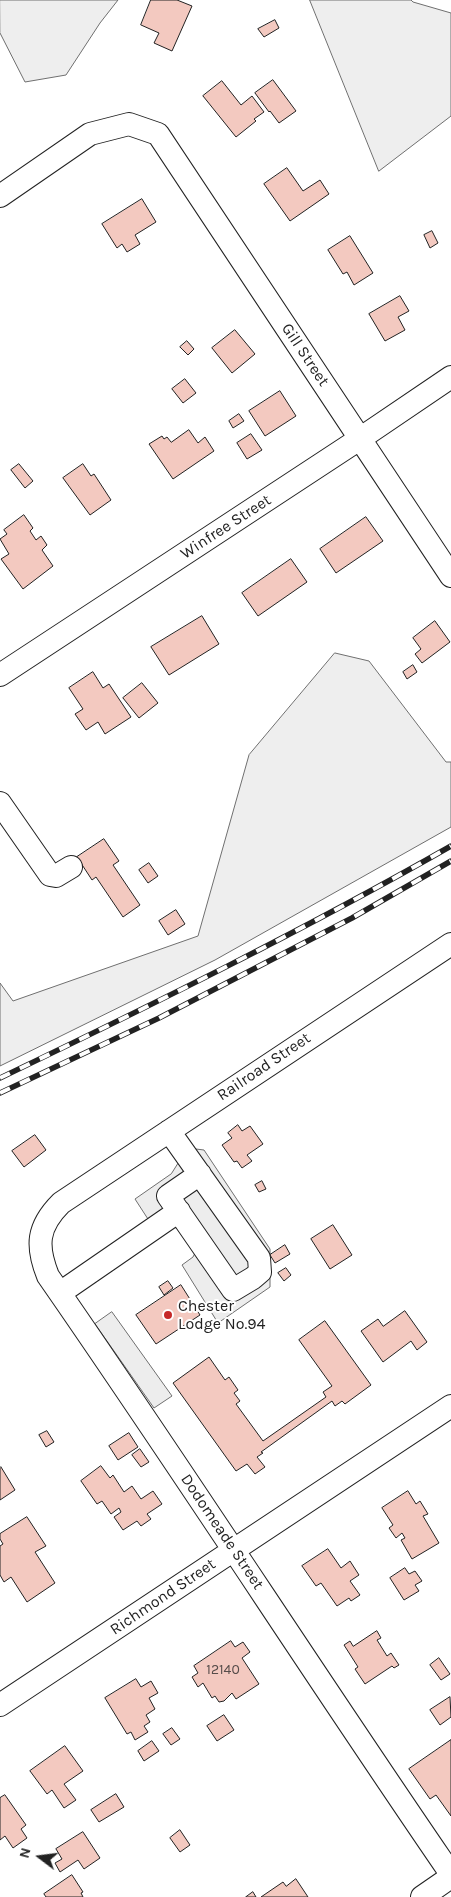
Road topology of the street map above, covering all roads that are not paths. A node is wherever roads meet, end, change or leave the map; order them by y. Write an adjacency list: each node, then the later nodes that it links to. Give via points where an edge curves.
1 (0, 196): 3 (street, Gill Street, via 90,134 129,124 158,134)
2 (451, 377): 3 (street, Winfree Street)
3 (361, 438): 4 (street, Gill Street); 5 (street, Winfree Street)
4 (451, 576)
5 (0, 675)
6 (0, 803): 7 (street, via 50,875 56,876)
7 (71, 868)
8 (451, 944): 9 (street, Railroad Street)
9 (169, 1131): 10 (street); 11 (street, Railroad Street)
10 (200, 1174): 12 (street, via 168,1196); 12 (street, via 259,1258 260,1272 233,1290)
11 (78, 1191): 13 (street, Dodomeade Street, via 52,1212 40,1242 41,1258 48,1276)
12 (179, 1211): 13 (street)
13 (60, 1293): 15 (street, Dodomeade Street)
14 (451, 1406): 15 (street, Richmond Street)
15 (234, 1550): 16 (street, Richmond Street); 17 (street, Dodomeade Street)
16 (0, 1705)
17 (451, 1876): 18 (street)
18 (422, 1897)

